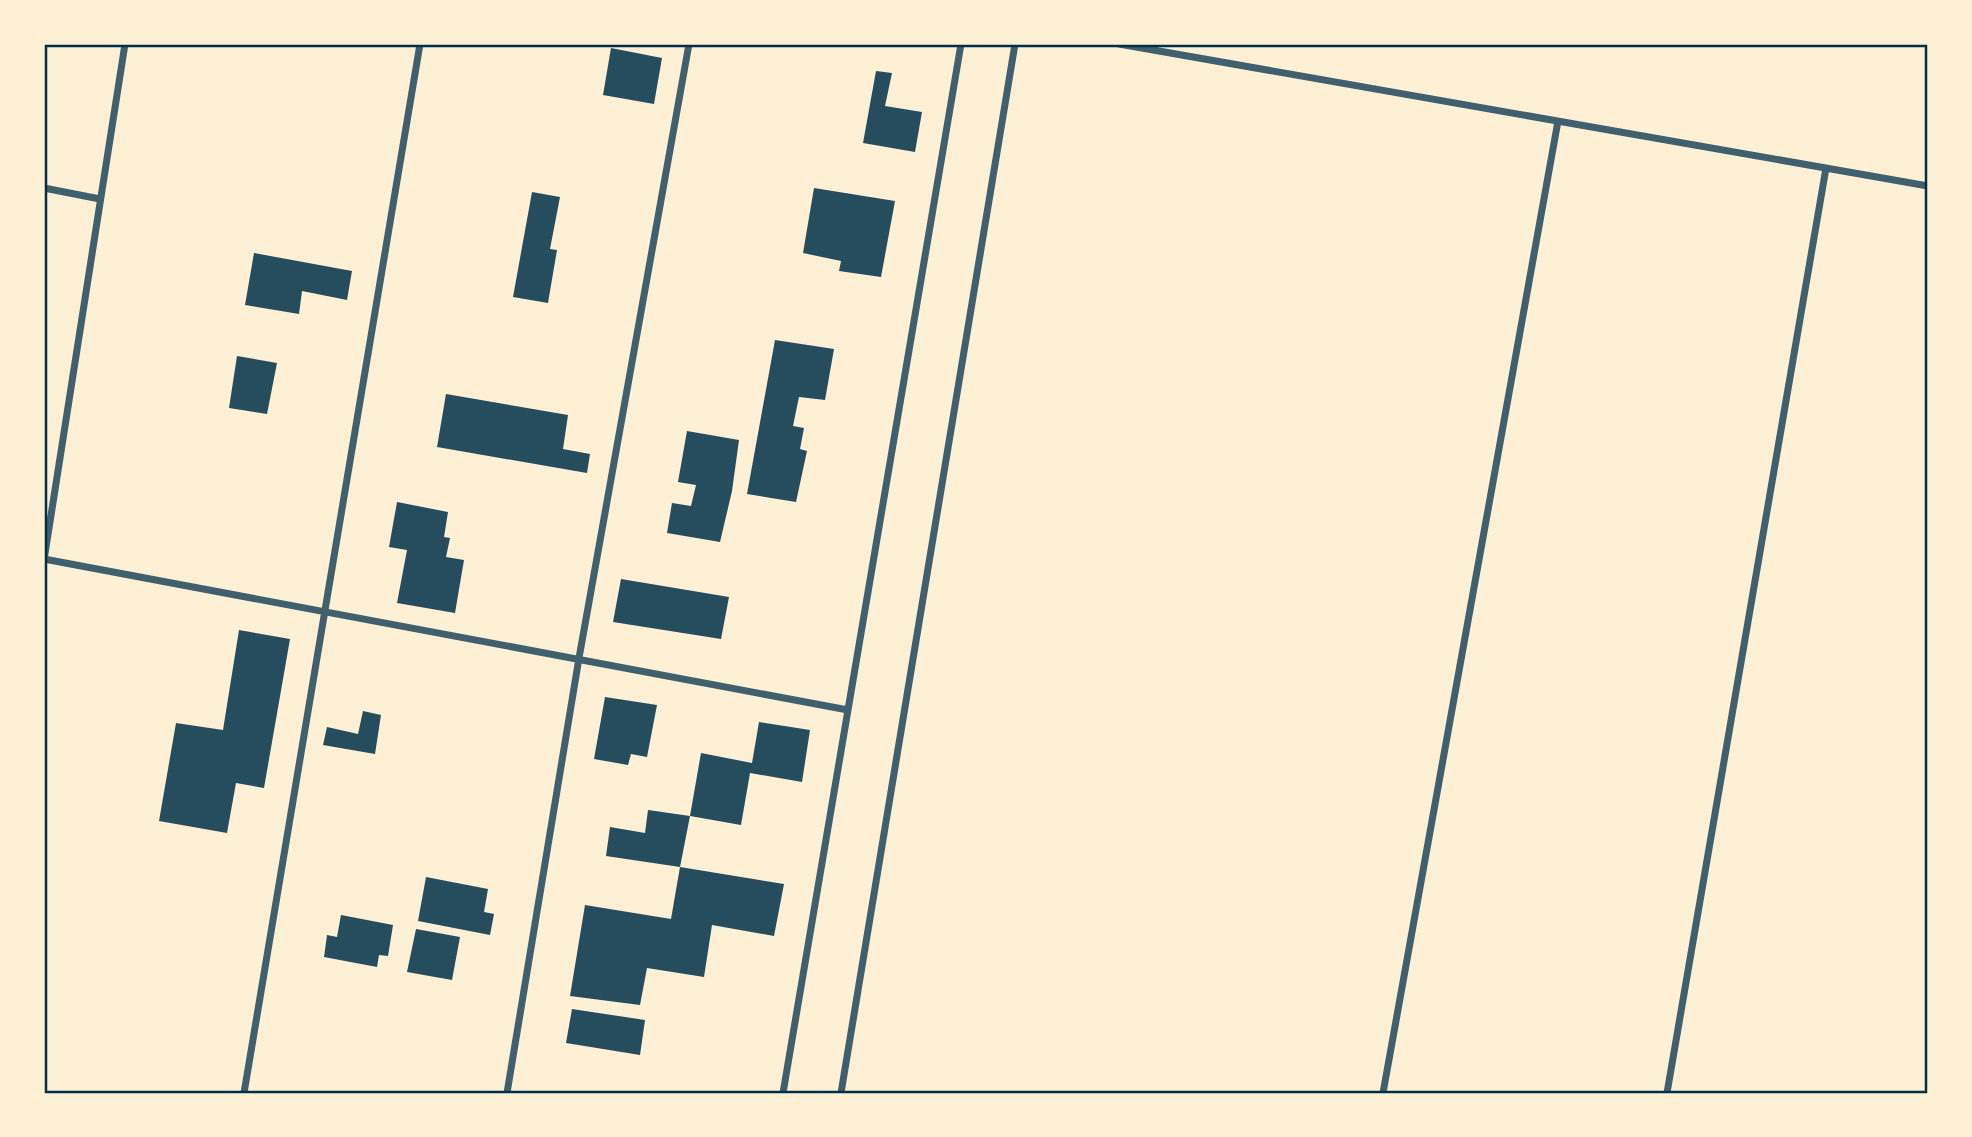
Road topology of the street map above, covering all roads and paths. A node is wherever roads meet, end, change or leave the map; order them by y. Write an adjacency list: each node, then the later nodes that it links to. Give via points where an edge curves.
1 (125, 44): 11 (street)
2 (420, 44): 13 (street)
3 (689, 44): 14 (street)
4 (961, 44): 15 (street)
5 (1015, 44): 19 (street)
6 (1119, 44): 7 (street)
7 (1558, 121): 8 (street); 20 (street)
8 (1826, 169): 9 (street); 21 (street)
9 (1928, 186)
10 (44, 188): 11 (street)
11 (100, 199): 12 (street)
12 (44, 559): 13 (street)
13 (326, 612): 14 (street); 16 (street)
14 (579, 658): 15 (street); 17 (street)
15 (848, 710): 18 (street)
16 (244, 1093)
17 (506, 1093)
18 (783, 1093)
19 (841, 1093)
20 (1383, 1093)
21 (1667, 1093)

